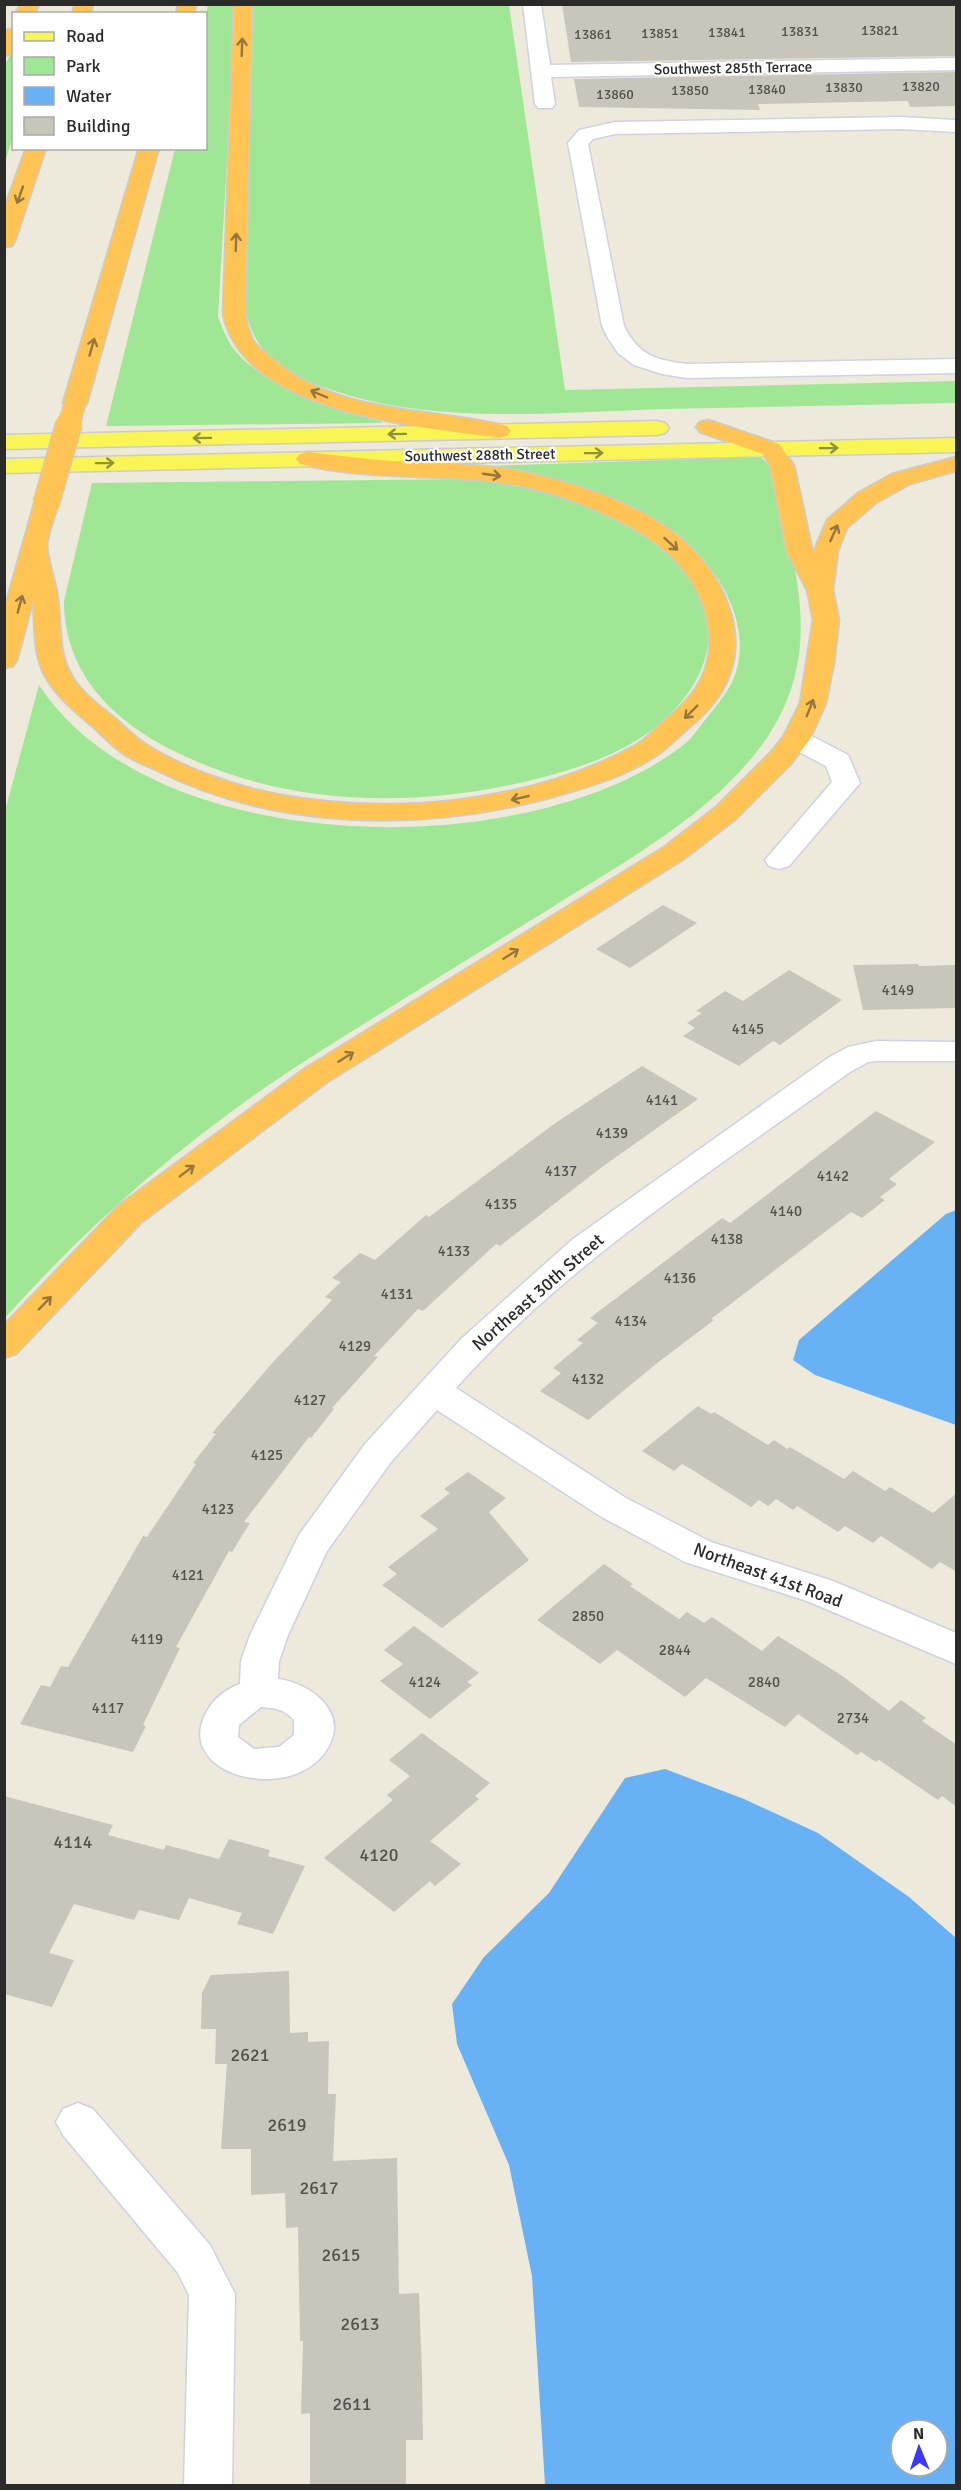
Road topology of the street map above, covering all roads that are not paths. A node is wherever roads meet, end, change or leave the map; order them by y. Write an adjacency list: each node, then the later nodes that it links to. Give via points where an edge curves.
1 (243, 4): 14 (highway, one-way to 1, via 356,407 326,397 291,382 268,366 250,351 238,332 234,314)
2 (532, 4): 6 (street)
3 (12, 37): 4 (highway)
4 (4, 50)
5 (957, 64): 6 (street, Southwest 285th Terrace)
6 (542, 71): 7 (street)
7 (545, 104)
8 (956, 127): 12 (street, via 900,123 615,128 586,134 578,143 613,326 623,348 645,363 687,371)
9 (35, 150): 11 (highway, one-way to 11)
10 (148, 150): 21 (highway, one-way to 10, bridge)
11 (4, 241)
12 (957, 366)
13 (708, 427): 14 (main road, Southwest 288th Street); 15 (highway)
14 (499, 431): 16 (main road, Southwest 288th Street, one-way to 16)
15 (771, 437): 17 (main road, Southwest 288th Street, one-way to 17); 18 (main road, Southwest 288th Street, one-way to 15); 22 (highway, via 785,472 800,552)
16 (4, 442)
17 (957, 445)
18 (308, 459): 20 (main road, Southwest 288th Street, one-way to 18); 21 (highway, one-way to 21, via 471,472 533,482 610,507 641,523 668,540 713,592 722,616 725,642 710,688 693,711 648,750 562,788 454,810 392,813 270,801 218,788 174,770 128,746 100,725 58,677 45,637 45,598)
19 (957, 464): 22 (highway, one-way to 19, via 826,551 836,525 867,498 901,479)
20 (4, 466)
21 (35, 546): 23 (highway, one-way to 21)
22 (820, 590): 24 (highway, one-way to 22, via 813,703 821,663 826,620)
23 (4, 660)
24 (796, 739): 25 (street, via 838,761 846,783); 27 (highway, one-way to 24, via 129,1214 315,1076 674,853 726,813)
25 (779, 860)
26 (957, 1052): 28 (street, Northeast 30th Street, via 876,1051 859,1054 839,1065 585,1247 474,1346)
27 (4, 1346)
28 (434, 1391): 29 (street, Northeast 41st Road, via 613,1507 699,1552 820,1591); 30 (street, Northeast 30th Street, via 378,1453 312,1545 269,1635 260,1661)
29 (957, 1650)
30 (260, 1692)
31 (78, 2122): 32 (street, via 194,2259 212,2295)
32 (208, 2486)

